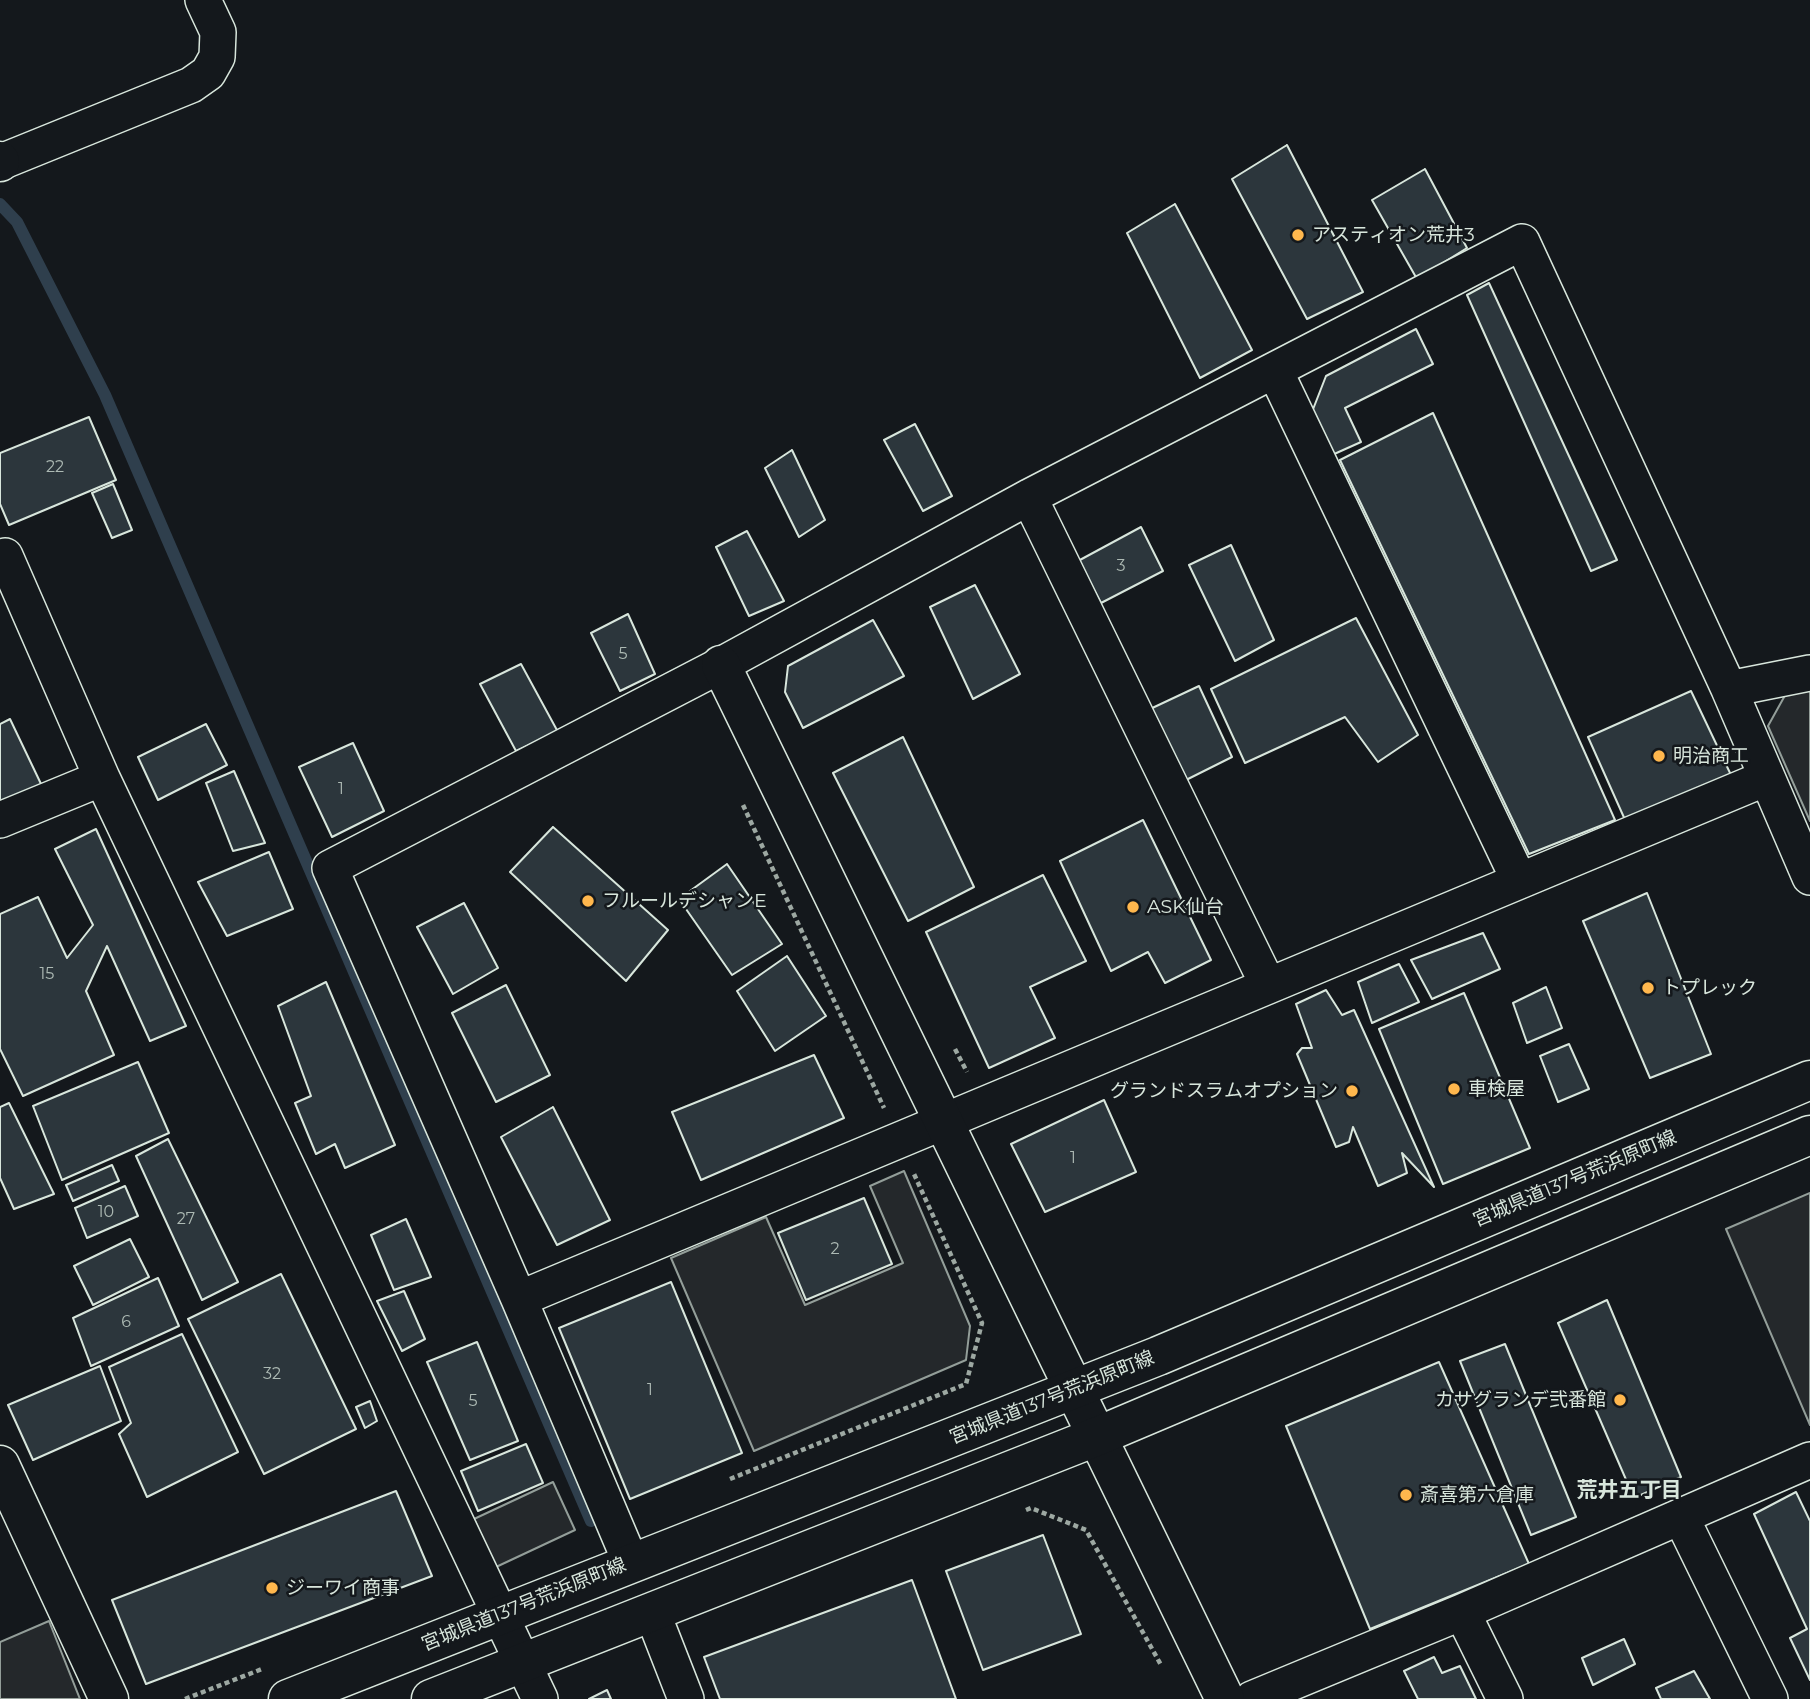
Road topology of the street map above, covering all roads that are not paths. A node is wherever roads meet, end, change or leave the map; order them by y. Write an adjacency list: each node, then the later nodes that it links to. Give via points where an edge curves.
1 (203, 0): 2 (street, via 218,32 217,57 208,73 191,85)
2 (0, 162)
3 (1275, 371): 4 (street); 8 (street, via 1522,242); 13 (street)
4 (1029, 497): 6 (street); 14 (street)
5 (0, 558): 9 (street, via 5,556)
6 (721, 665): 16 (main road); 18 (street, via 330,868)
7 (1810, 673): 8 (street)
8 (1729, 689): 10 (street)
9 (102, 778): 11 (street); 27 (street)
10 (1766, 778): 12 (street); 13 (street)
11 (0, 820)
12 (1810, 877)
13 (1519, 880): 14 (street)
14 (1268, 985): 16 (street)
15 (1810, 1080): 19 (main road, 宮城県道137号荒浜原町線)
16 (944, 1123): 18 (street); 19 (main road)
17 (1810, 1135): 20 (main road)
18 (519, 1299): 24 (street)
19 (1075, 1389): 20 (main road); 24 (main road, 宮城県道137号荒浜原町線)
20 (1098, 1436): 25 (main road); 34 (main road)
21 (1810, 1460): 23 (street)
22 (0, 1465): 29 (main road)
23 (1681, 1517): 26 (street); 37 (street)
24 (631, 1563): 27 (main road, 宮城県道137号荒浜原町線)
25 (652, 1612): 28 (main road); 33 (street)
26 (1462, 1612): 35 (street); 36 (street)
27 (500, 1614): 28 (street); 30 (main road, 宮城県道137号荒浜原町線)
28 (524, 1663): 31 (main road); 32 (street)
29 (109, 1699)
30 (288, 1699)
31 (431, 1699)
32 (540, 1699)
33 (686, 1699)
34 (1225, 1699)
35 (1252, 1699)
36 (1505, 1699)
37 (1770, 1699)

